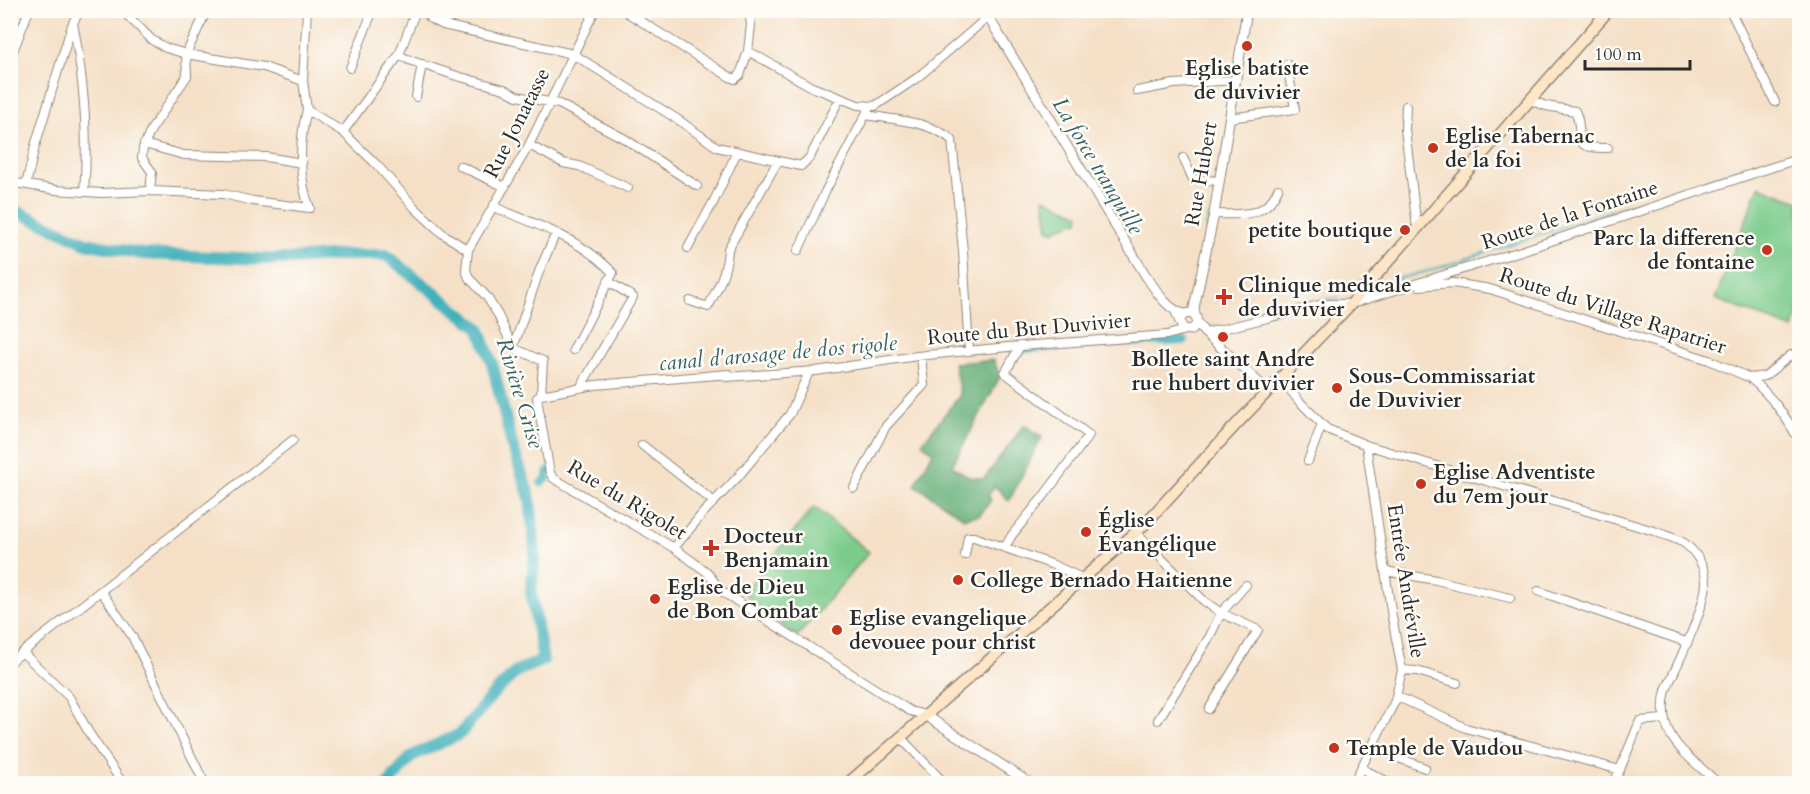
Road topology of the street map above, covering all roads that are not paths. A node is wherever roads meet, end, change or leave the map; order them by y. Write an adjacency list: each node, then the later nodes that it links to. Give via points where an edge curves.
1 (28, 10): 21 (street)
2 (80, 10): 16 (street)
3 (122, 10): 18 (street, via 152,40)
4 (207, 10): 18 (street)
5 (307, 10): 26 (street)
6 (373, 10): 24 (street)
7 (416, 10): 20 (street)
8 (423, 10): 19 (street, via 443,25)
9 (623, 10): 17 (street, via 735,79)
10 (749, 10): 17 (street)
11 (1247, 10): 25 (street, Rue Hubert)
12 (1609, 10): 30 (main road)
13 (1730, 10): 32 (street)
14 (593, 11): 19 (street, Rue Jonatasse)
15 (986, 14): 34 (street, via 918,78); 68 (street, via 1146,276 1159,295)
16 (73, 23): 50 (street); 56 (street, via 86,113)
17 (748, 51): 29 (street)
18 (186, 54): 26 (street, via 264,67); 39 (street, via 187,76)
19 (573, 54): 31 (street, Rue Jonatasse); 42 (street, via 717,147)
20 (399, 55): 22 (street); 38 (street)
21 (10, 59)
22 (422, 64): 28 (street); 31 (street, via 517,96)
23 (1287, 64): 37 (street, via 1294,110)
24 (350, 68)
25 (1236, 80): 27 (street); 37 (street, Rue Hubert)
26 (303, 81): 35 (street)
27 (1137, 91)
28 (416, 97)
29 (840, 98): 34 (street); 45 (street, via 810,157 801,166)
30 (1530, 100): 41 (street, via 1575,111 1582,144); 59 (main road)
31 (551, 101): 40 (street, Rue Jonatasse); 51 (street, via 625,139)
32 (1775, 102)
33 (1406, 105): 59 (street, via 1405,129)
34 (871, 106): 36 (street)
35 (307, 110): 38 (street); 46 (street, via 300,149)
36 (866, 115): 63 (street); 73 (street, via 923,125 942,131 952,140)
37 (1229, 118): 48 (street, Rue Hubert)
38 (343, 132): 62 (street, via 415,208)
39 (144, 144): 46 (street, via 184,155 266,157); 55 (street, via 142,158 152,172)
40 (529, 145): 52 (street, Rue Jonatasse); 53 (street)
41 (1608, 148)
42 (737, 152): 45 (street); 61 (street)
43 (1183, 158): 48 (street, via 1193,179)
44 (1800, 158): 65 (street, Route de la Fontaine)
45 (778, 161): 66 (street, via 728,249 722,282 708,307)
46 (302, 163): 55 (street, via 310,208 223,194)
47 (460, 166): 52 (street)
48 (1219, 181): 58 (street, Rue Hubert)
49 (10, 182): 50 (street)
50 (26, 185): 56 (street)
51 (697, 186)
52 (505, 187): 57 (street, Rue Jonatasse)
53 (628, 188)
54 (1278, 189): 58 (street, via 1270,204 1249,214)
55 (150, 191): 56 (street)
56 (84, 192)
57 (494, 207): 60 (street); 62 (street, Rue Jonatasse)
58 (1214, 214): 68 (street, Rue Hubert)
59 (1417, 228): 67 (main road)
60 (556, 233): 64 (street, via 599,257 613,273); 71 (street)
61 (688, 248)
62 (468, 250): 71 (street, via 468,278 487,297)
63 (798, 251)
64 (608, 281): 72 (street); 79 (street, via 633,297)
65 (1406, 286): 67 (street, Route de la Fontaine); 78 (street, Route du Village Rapatrier, via 1453,283 1490,289 1709,360)
66 (690, 301)
67 (1351, 304): 69 (street, Route de la Fontaine, via 1324,304); 77 (main road)
68 (1187, 318): 69 (street); 69 (street); 70 (street, Route du But Duvivier, via 1167,335)
69 (1204, 332): 80 (street)
70 (1020, 346): 73 (street, Route du But Duvivier); 91 (street, via 1005,373 1089,435)
71 (513, 348): 81 (street, Rue du Rigolet, via 543,361)
72 (573, 350)
73 (969, 351): 75 (street, Route du But Duvivier)
74 (1800, 354): 78 (street, via 1791,355 1765,376)
75 (921, 356): 76 (street, Route du But Duvivier); 88 (street, via 924,385 886,426)
76 (809, 372): 79 (street, Route du But Duvivier, via 726,377 729,374); 89 (street, via 790,414)
77 (1281, 378): 80 (main road); 82 (street)
78 (1750, 378): 84 (street, Route du Village Rapatrier, via 1786,416)
79 (580, 388): 81 (street, Route du But Duvivier)
80 (1268, 391): 90 (main road)
81 (539, 398): 92 (street, Rue du Rigolet, via 553,478)
82 (1322, 424): 86 (street); 87 (street)
83 (293, 440): 97 (street)
84 (1800, 442)
85 (642, 445): 89 (street)
86 (1366, 445): 94 (street, Entrée Andréville); 101 (street, via 1683,543 1704,568 1706,582)
87 (1308, 461)
88 (854, 488)
89 (714, 502): 92 (street)
90 (1136, 533): 95 (main road); 100 (street)
91 (1005, 547): 93 (street, via 968,537); 95 (street)
92 (674, 548): 108 (street, Rue du Rigolet, via 707,572 721,591 910,711)
93 (965, 555)
94 (1385, 571): 99 (street); 104 (street, Entrée Andréville)
95 (1084, 579): 108 (main road)
96 (1246, 585): 100 (street)
97 (100, 591): 102 (street); 117 (street, via 132,636)
98 (1538, 591): 101 (street)
99 (1510, 598)
100 (1221, 613): 107 (street, via 1258,630); 110 (street)
101 (1686, 642): 109 (street, via 1666,690)
102 (23, 653): 103 (street); 116 (street, via 69,697)
103 (10, 662)
104 (1402, 670): 105 (street); 106 (street, Entrée Andréville)
105 (1457, 683)
106 (1396, 696): 112 (street, Entrée Andréville); 115 (street, via 1466,728)
107 (1209, 709)
108 (925, 714): 111 (main road); 120 (street)
109 (1663, 719): 115 (street, via 1641,721); 124 (street, via 1682,750)
110 (1158, 720)
111 (900, 737): 118 (main road); 119 (street)
112 (1374, 744): 113 (street, Entrée Andréville); 114 (street)
113 (1361, 768): 121 (street, Entrée Andréville); 122 (street)
114 (1425, 768)
115 (1620, 771): 123 (street)
116 (123, 783)
117 (205, 783)
118 (847, 783)
119 (945, 783)
120 (1031, 783)
121 (1353, 783)
122 (1392, 783)
123 (1614, 783)
124 (1719, 783)

